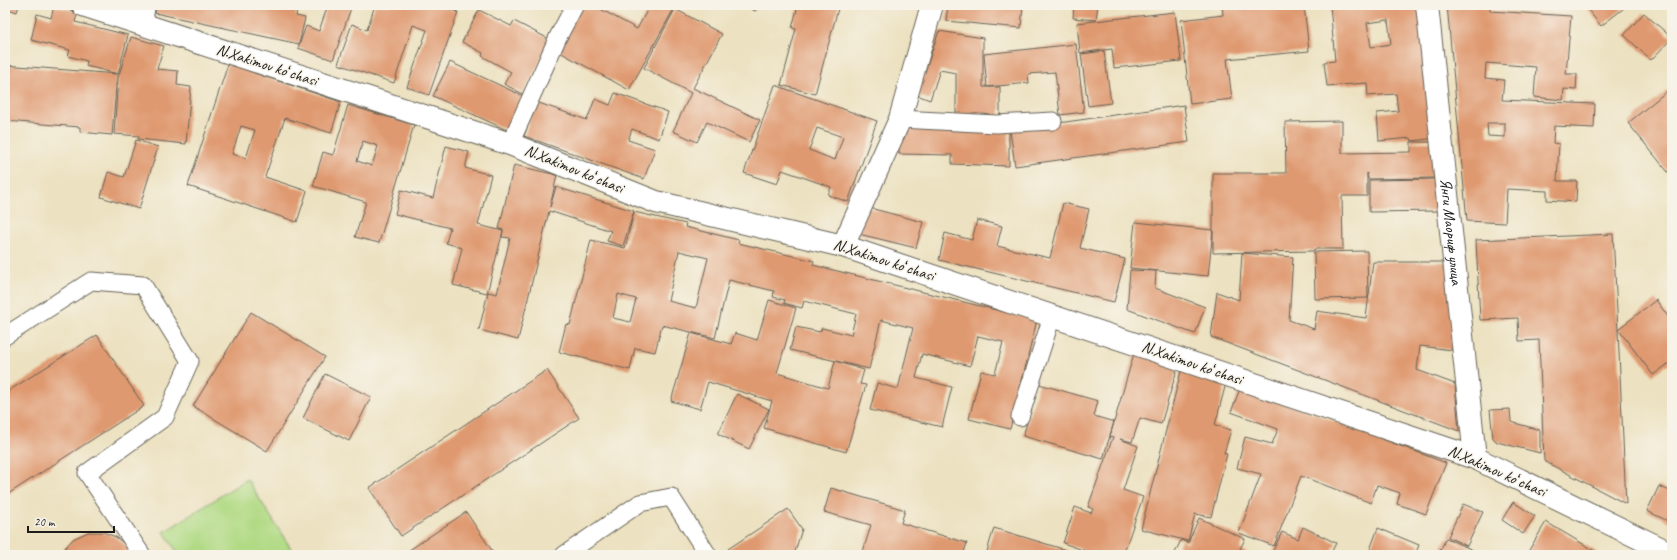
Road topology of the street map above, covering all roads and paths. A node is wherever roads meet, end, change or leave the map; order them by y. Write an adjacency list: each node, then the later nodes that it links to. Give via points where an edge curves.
1 (83, 5): 5 (street, N.Xakimov koʻchasi)
2 (575, 5): 8 (lane)
3 (932, 5): 6 (street)
4 (1427, 5): 13 (street, Янги Маориф улица)
5 (142, 14): 8 (street, N.Xakimov koʻchasi)
6 (900, 119): 7 (lane, via 997,124); 9 (street)
7 (1053, 121)
8 (510, 144): 9 (street, N.Xakimov koʻchasi, via 656,202)
9 (843, 246): 10 (street, N.Xakimov koʻchasi)
10 (1052, 316): 12 (lane); 13 (street, N.Xakimov koʻchasi)
11 (5, 336): 15 (lane, via 91,281 144,285 190,361 165,417 87,474)
12 (1020, 417)
13 (1475, 458): 14 (street, N.Xakimov koʻchasi)
14 (1672, 554)
15 (142, 555)
16 (564, 555): 17 (lane, via 640,503 671,497)
17 (708, 555)

